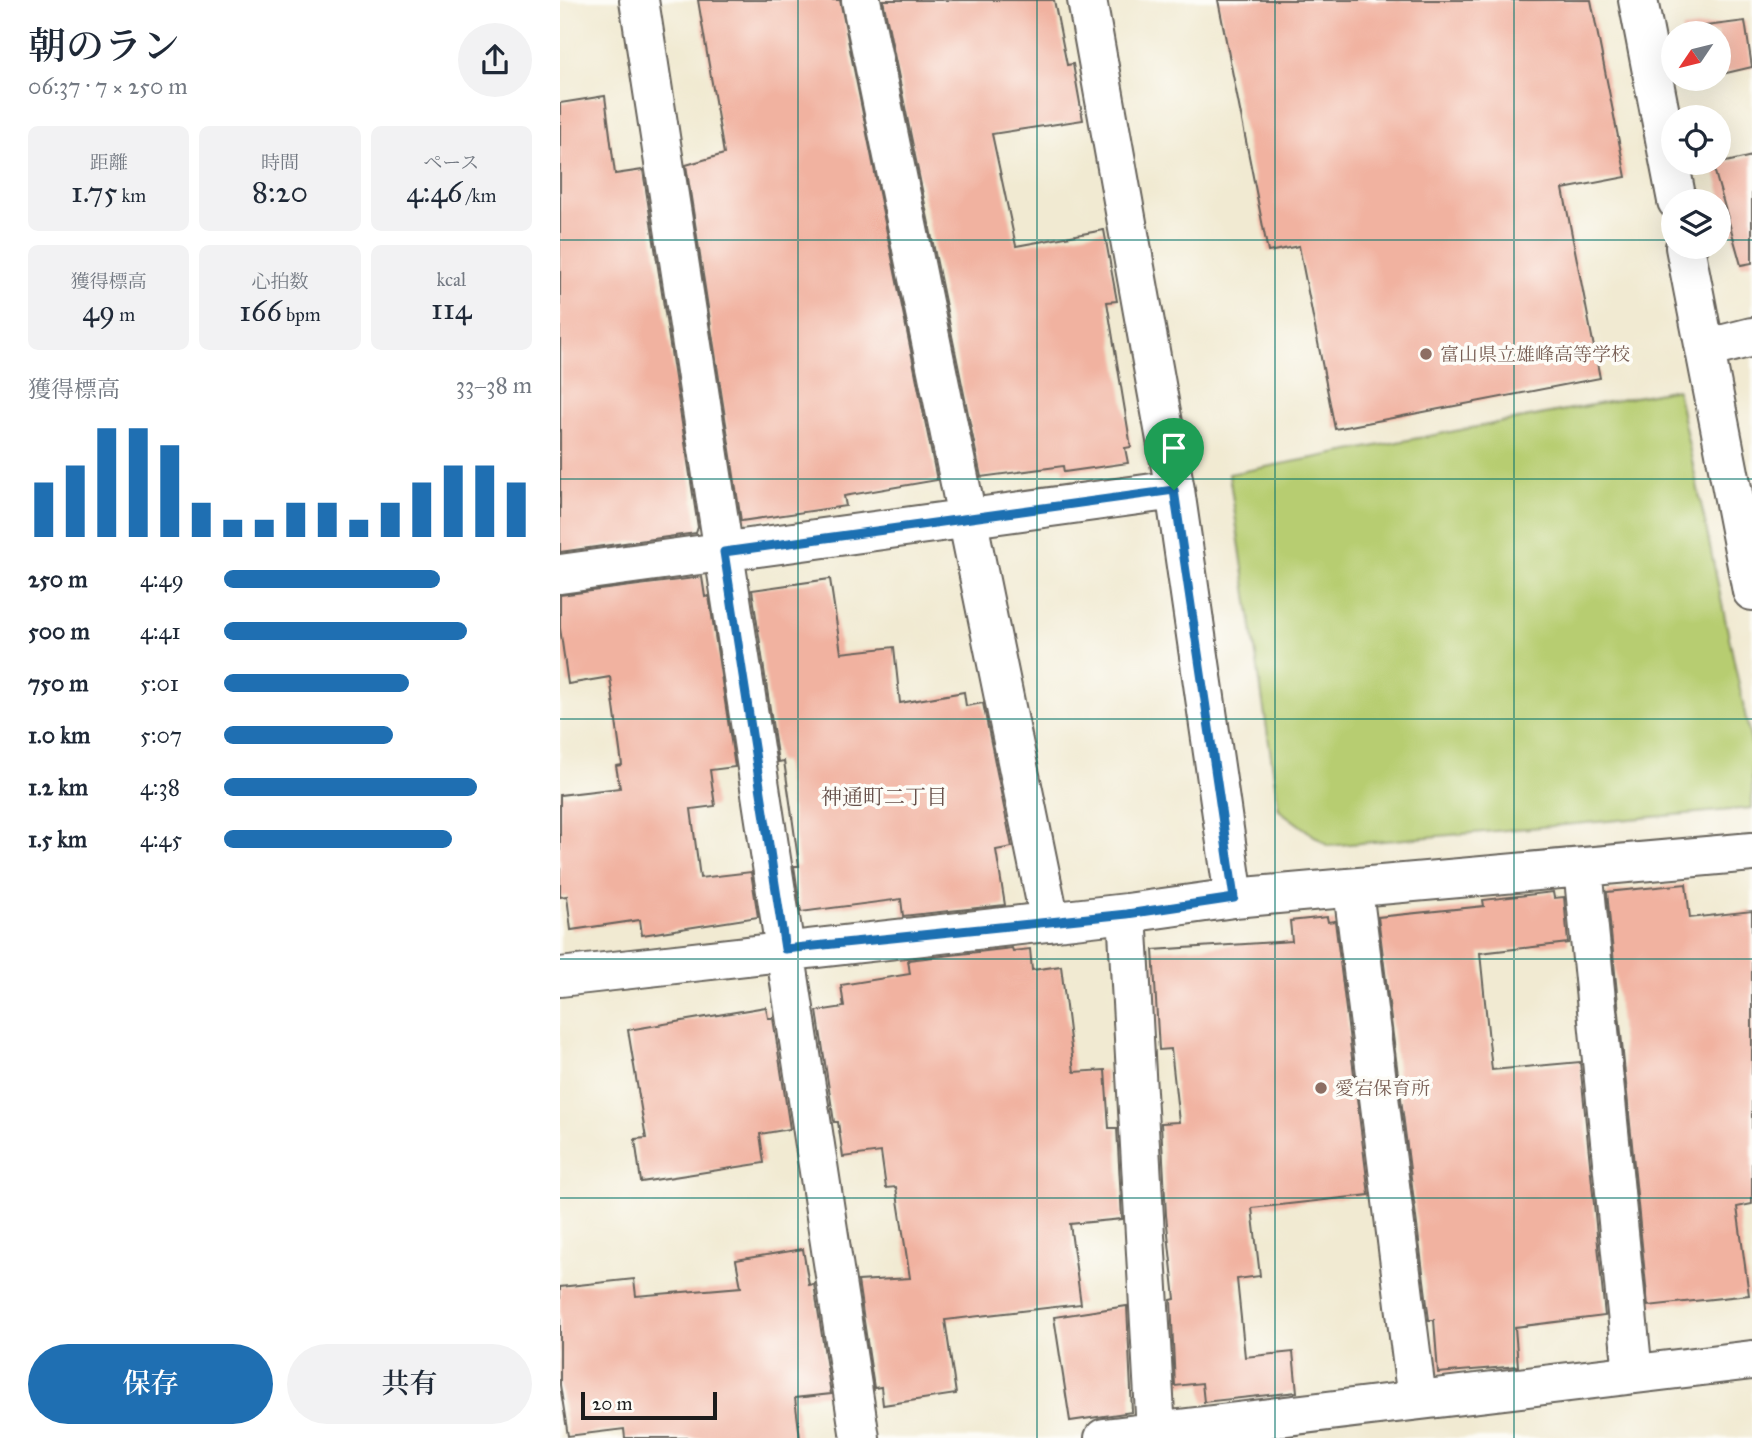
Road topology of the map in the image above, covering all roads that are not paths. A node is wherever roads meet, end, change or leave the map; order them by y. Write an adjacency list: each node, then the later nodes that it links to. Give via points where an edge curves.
1 (639, 0): 11 (street)
2 (861, 0): 10 (street)
3 (1087, 0): 9 (street)
4 (1638, 0): 5 (street)
5 (1675, 189)
6 (1687, 259): 8 (street)
7 (1752, 337): 8 (street)
8 (1705, 349): 13 (street)
9 (1174, 490): 10 (street); 17 (street)
10 (967, 519): 11 (street); 19 (street)
11 (724, 552): 12 (street); 20 (street)
12 (560, 574)
13 (1752, 591)
14 (1752, 852): 15 (street)
15 (1583, 868): 16 (street); 23 (street)
16 (1353, 890): 17 (street); 24 (street)
17 (1234, 898): 18 (street)
18 (1127, 914): 19 (street); 25 (street)
19 (1050, 922): 20 (street)
20 (785, 949): 21 (street); 26 (street)
21 (560, 977)
22 (1752, 1360): 23 (street)
23 (1633, 1374): 24 (street)
24 (1417, 1400): 25 (street)
25 (1156, 1432): 27 (street)
26 (860, 1438)
27 (1104, 1438)

